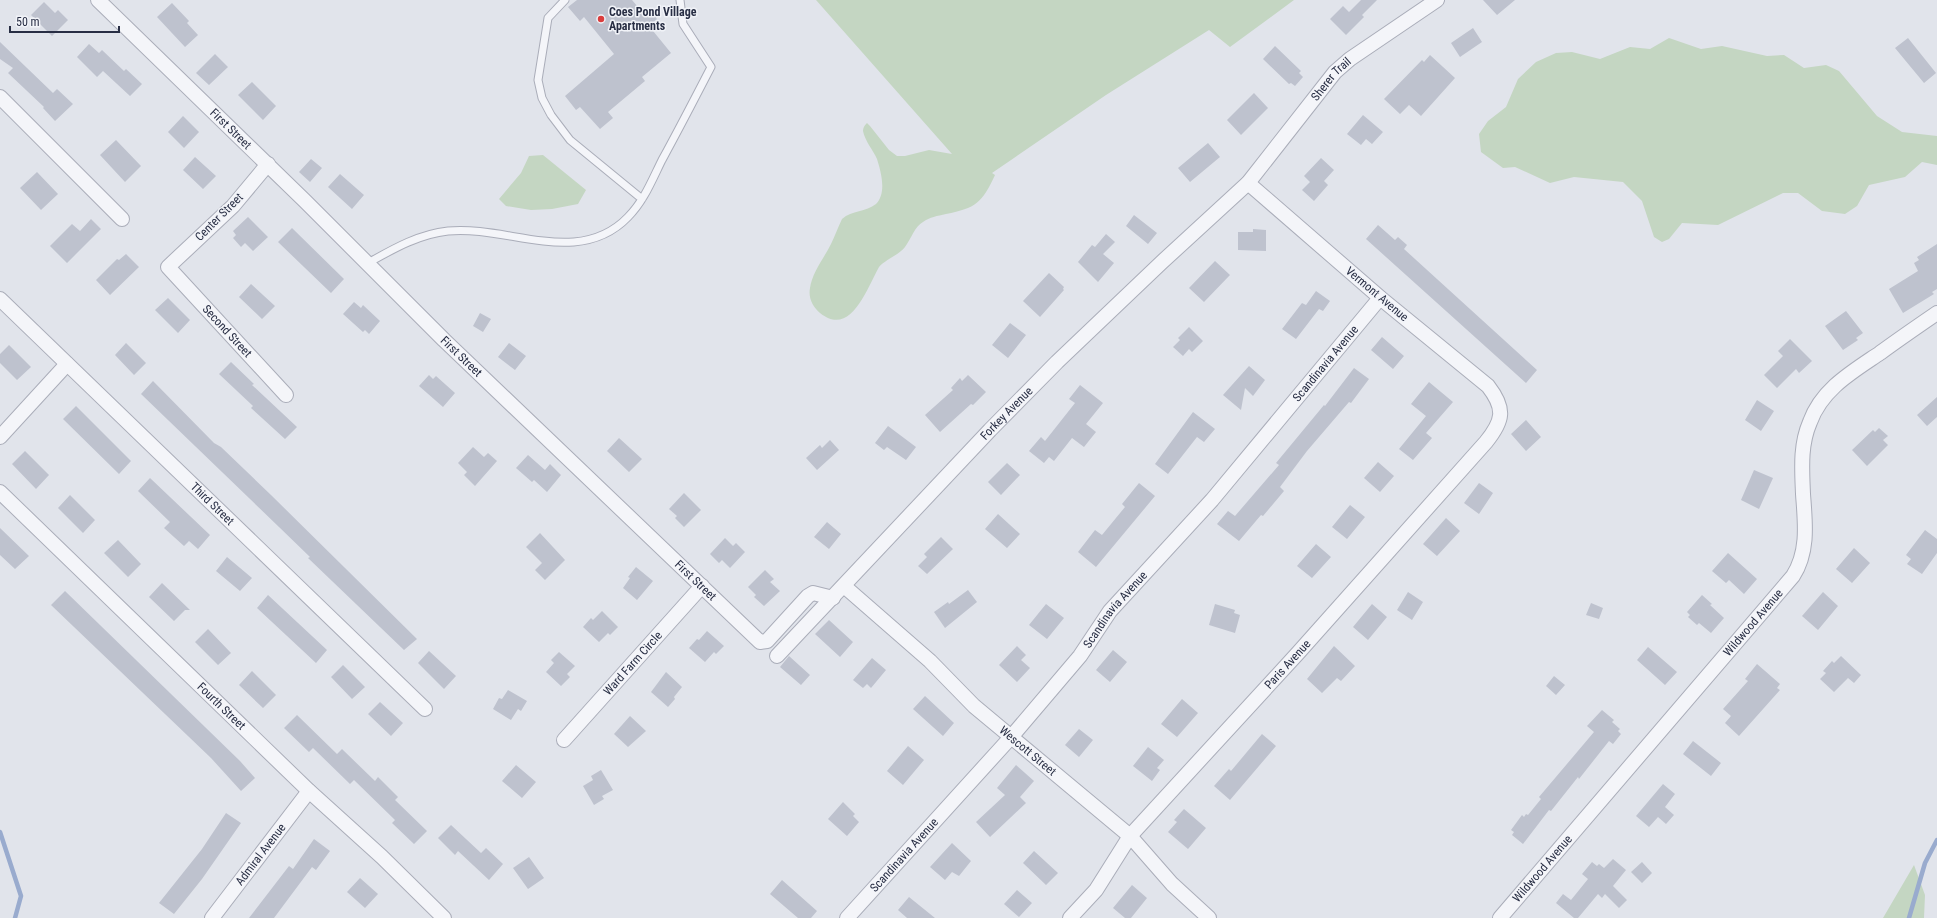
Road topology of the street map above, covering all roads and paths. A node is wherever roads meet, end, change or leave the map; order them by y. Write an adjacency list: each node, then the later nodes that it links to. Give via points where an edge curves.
1 (98, 0): 6 (street, First Street)
2 (565, 0): 8 (lane, via 548,18 538,80 542,98 570,140)
3 (680, 0): 8 (lane, via 683,24 712,67)
4 (1437, 0): 7 (street, Sherer Trail, via 1335,72)
5 (0, 97): 9 (street)
6 (268, 164): 10 (street, First Street); 11 (street, Center Street, via 233,206)
7 (1248, 183): 12 (street, Vermont Avenue); 21 (street, Forkey Avenue, via 1057,362)
8 (642, 199): 10 (lane, via 623,222 608,232 586,240 570,243 552,242 484,231 448,231 404,243)
9 (122, 219)
10 (368, 263): 20 (street, First Street, via 444,340)
11 (168, 267): 16 (street, Second Street)
12 (1380, 298): 17 (street, Vermont Avenue, via 1488,386 1498,400); 25 (street, Scandinavia Avenue, via 1212,500 1110,611 1080,656)
13 (0, 299): 15 (street, Third Street)
14 (1937, 313): 34 (street, Wildwood Avenue, via 1836,384 1820,401 1810,422 1802,455 1804,544 1801,561 1793,576)
15 (67, 364): 18 (street); 24 (street, Third Street)
16 (286, 395)
17 (1500, 409): 28 (street, Paris Avenue, via 1500,421 1486,442)
18 (0, 437)
19 (0, 492): 27 (street, Fourth Street)
20 (702, 586): 22 (street, First Street, via 760,642 767,641 808,596 813,593); 26 (street, Ward Farm Circle)
21 (844, 586): 22 (street, Forkey Avenue); 25 (street, Wescott Street, via 930,661 974,706)
22 (833, 598): 23 (street, Forkey Avenue)
23 (777, 656)
24 (425, 709)
25 (1012, 736): 28 (street, Wescott Street); 31 (street, Scandinavia Avenue)
26 (564, 740)
27 (309, 791): 29 (street, Admiral Avenue); 30 (street, Fourth Street)
28 (1130, 836): 32 (street, Paris Avenue, via 1096,890); 33 (street, Wescott Street, via 1172,884)
29 (212, 918)
30 (444, 918)
31 (847, 918)
32 (1070, 918)
33 (1209, 918)
34 (1500, 918)

